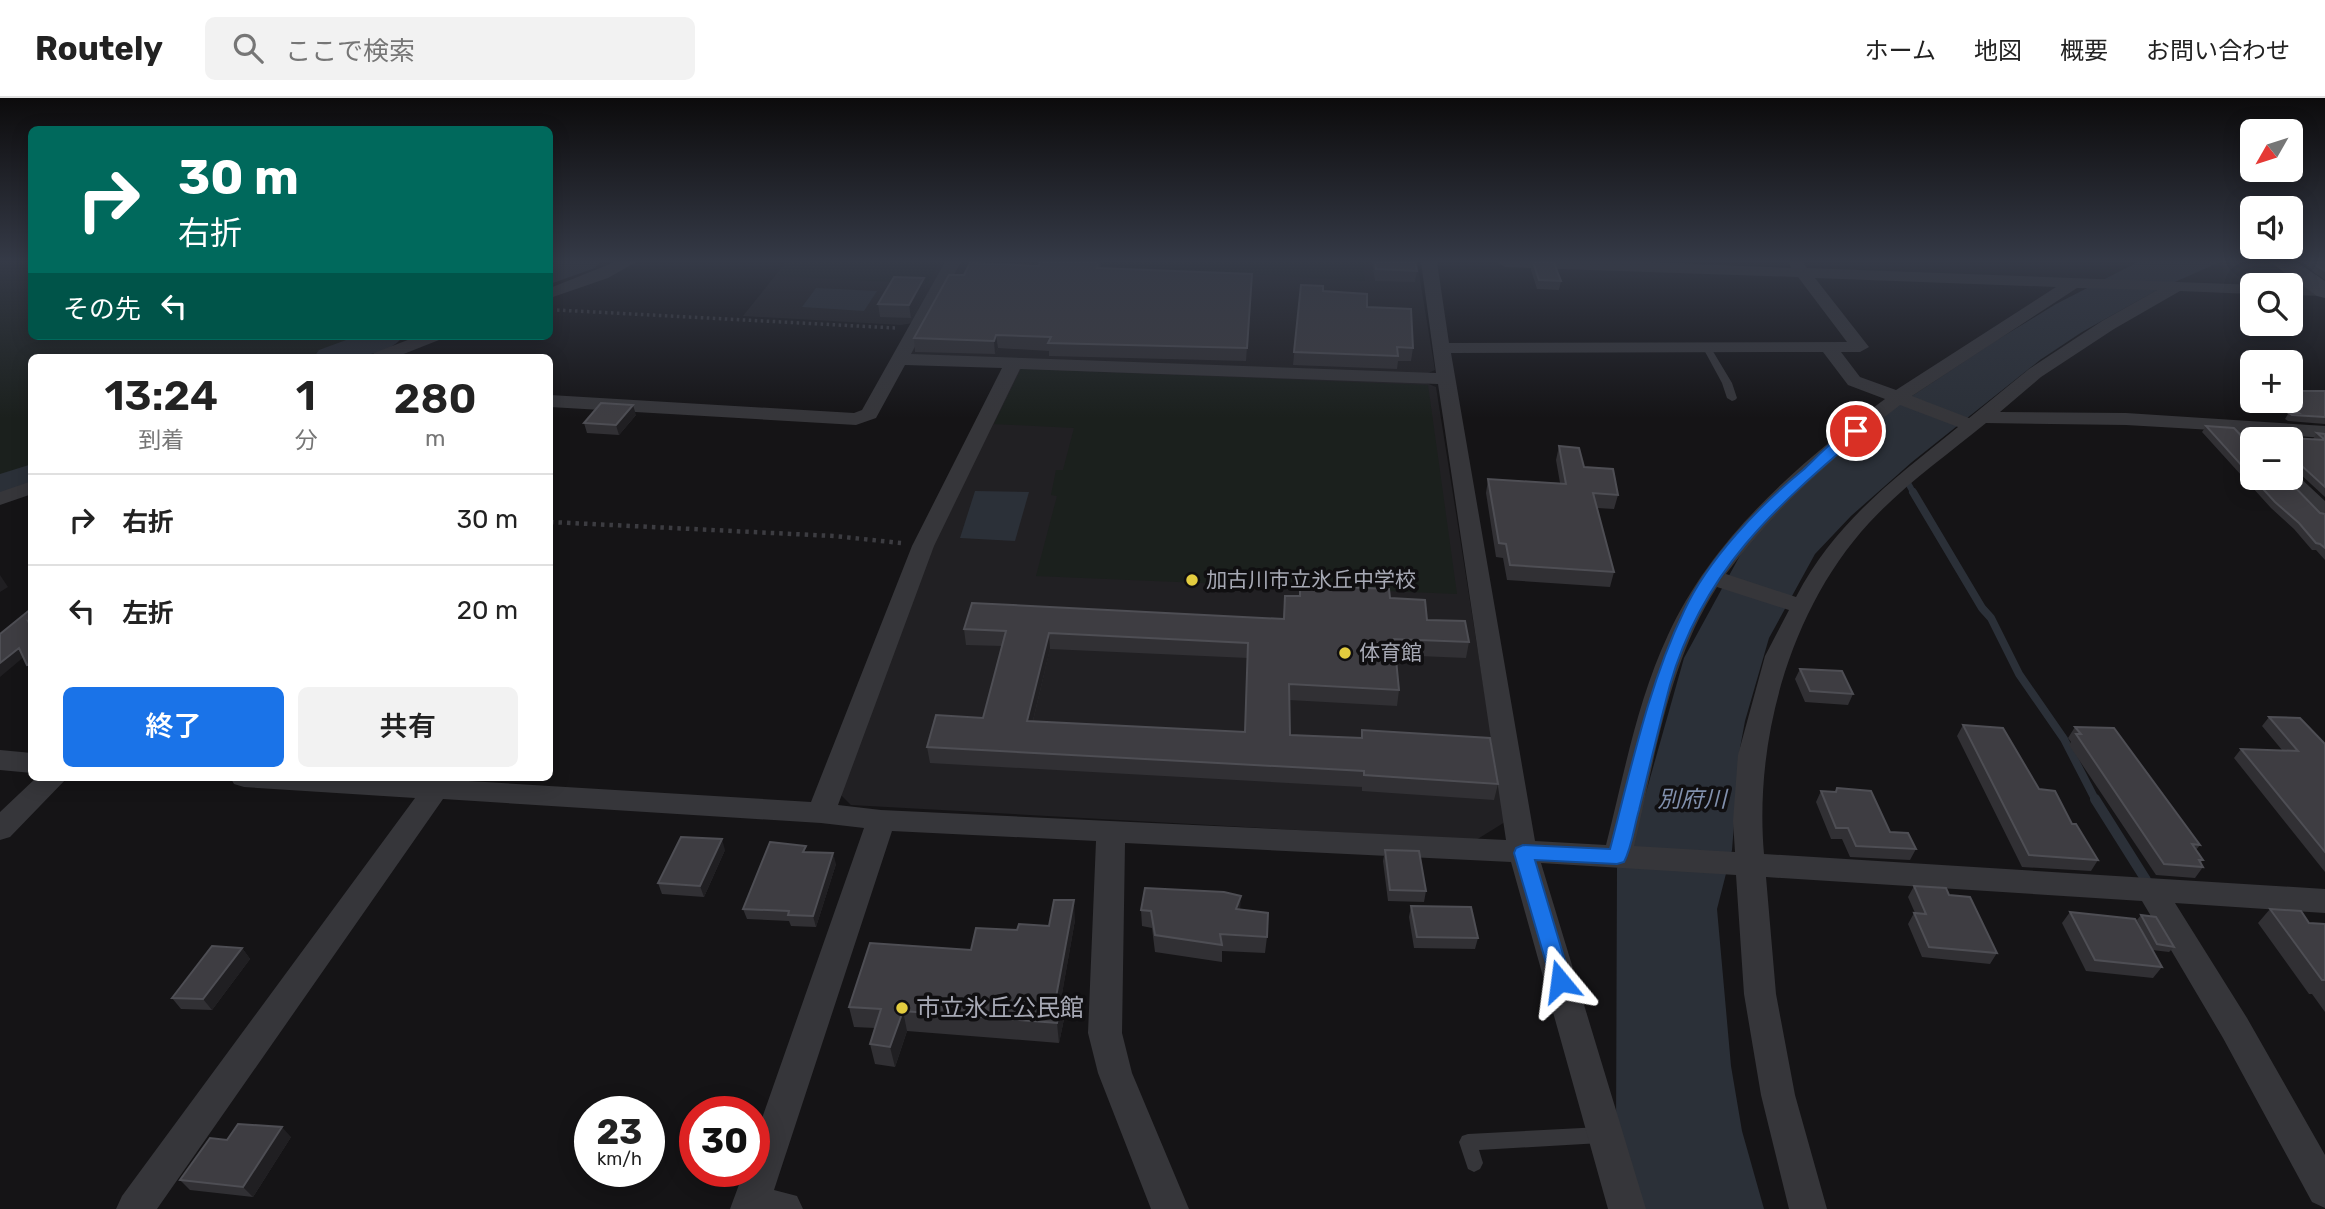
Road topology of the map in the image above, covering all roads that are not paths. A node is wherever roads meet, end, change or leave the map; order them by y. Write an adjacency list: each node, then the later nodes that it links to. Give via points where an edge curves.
1 (924, 314): 11 (street)
2 (1436, 314): 8 (street)
3 (1835, 314): 7 (street, via 1860,347)
4 (2026, 314): 15 (street)
5 (2128, 314): 17 (street, via 2056,359)
6 (423, 340): 10 (street)
7 (1828, 347): 9 (street); 15 (street, via 1854,381)
8 (1441, 348): 9 (street); 13 (street)
9 (1707, 348): 14 (lane)
10 (388, 354)
11 (900, 359): 12 (street); 16 (street, via 869,414 856,419)
12 (1014, 363): 13 (street); 32 (street, via 923,546)
13 (1446, 379): 36 (street)
14 (1732, 398)
15 (1898, 398): 17 (street); 25 (street, via 1790,487)
16 (553, 401)
17 (1976, 421): 18 (street, via 2126,419); 26 (street, via 1862,519 1834,551)
18 (2236, 426): 19 (street); 20 (street)
19 (2240, 430)
20 (2325, 432)
21 (28, 488): 23 (street)
22 (2301, 490): 24 (street)
23 (0, 499)
24 (2325, 513)
25 (1711, 577): 26 (street); 37 (street, via 1692,610 1663,682)
26 (1802, 607): 38 (street, via 1777,656 1751,755)
27 (0, 760): 28 (street)
28 (28, 763)
29 (50, 781): 34 (street)
30 (308, 781): 31 (street)
31 (436, 789): 32 (street); 45 (street)
32 (821, 813): 33 (street)
33 (881, 820): 35 (street); 44 (street)
34 (0, 829)
35 (1111, 832): 36 (street); 46 (street, via 1105,1033 1115,1073)
36 (1523, 853): 37 (street); 41 (street)
37 (1625, 857): 38 (street)
38 (1744, 866): 39 (street); 48 (street, via 1778,1095)
39 (2151, 890): 40 (street); 43 (street)
40 (2325, 901)
41 (1605, 1135): 42 (lane, via 1468,1142); 47 (street)
42 (1474, 1163)
43 (2325, 1190)
44 (761, 1208)
45 (135, 1209)
46 (1170, 1209)
47 (1627, 1209)
48 (1808, 1209)

